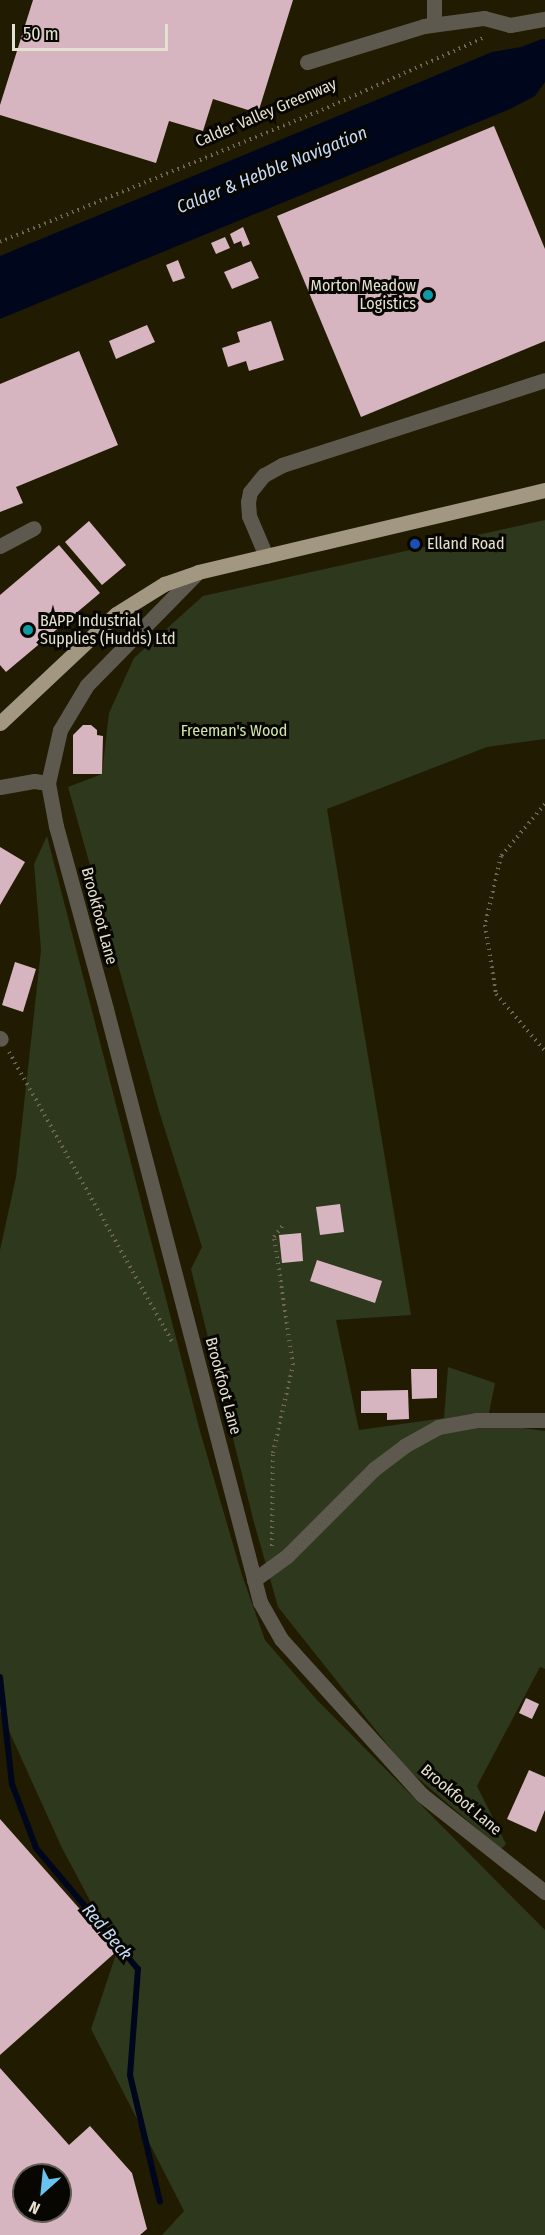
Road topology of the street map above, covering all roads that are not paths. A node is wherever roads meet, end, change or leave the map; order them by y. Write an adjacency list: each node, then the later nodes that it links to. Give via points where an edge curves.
1 (434, 0): 3 (street)
2 (545, 19): 3 (street, via 510,25 484,18)
3 (434, 24): 4 (street)
4 (307, 62)
5 (545, 381): 9 (street, via 282,465 264,475 250,492 248,502 249,516)
6 (545, 490): 9 (main road)
7 (34, 528): 8 (street)
8 (0, 546)
9 (266, 556): 10 (main road)
10 (198, 572): 11 (main road, via 164,584 116,614); 12 (street, Brookfoot Lane, via 87,685 60,730)
11 (0, 723)
12 (48, 783): 13 (street, via 34,781); 15 (street, Brookfoot Lane, via 56,826)
13 (0, 787)
14 (545, 1420): 15 (street, via 476,1420 438,1427 374,1469 287,1556)
15 (254, 1580): 16 (street, Brookfoot Lane, via 260,1602 281,1639 422,1796)
16 (545, 1892)

